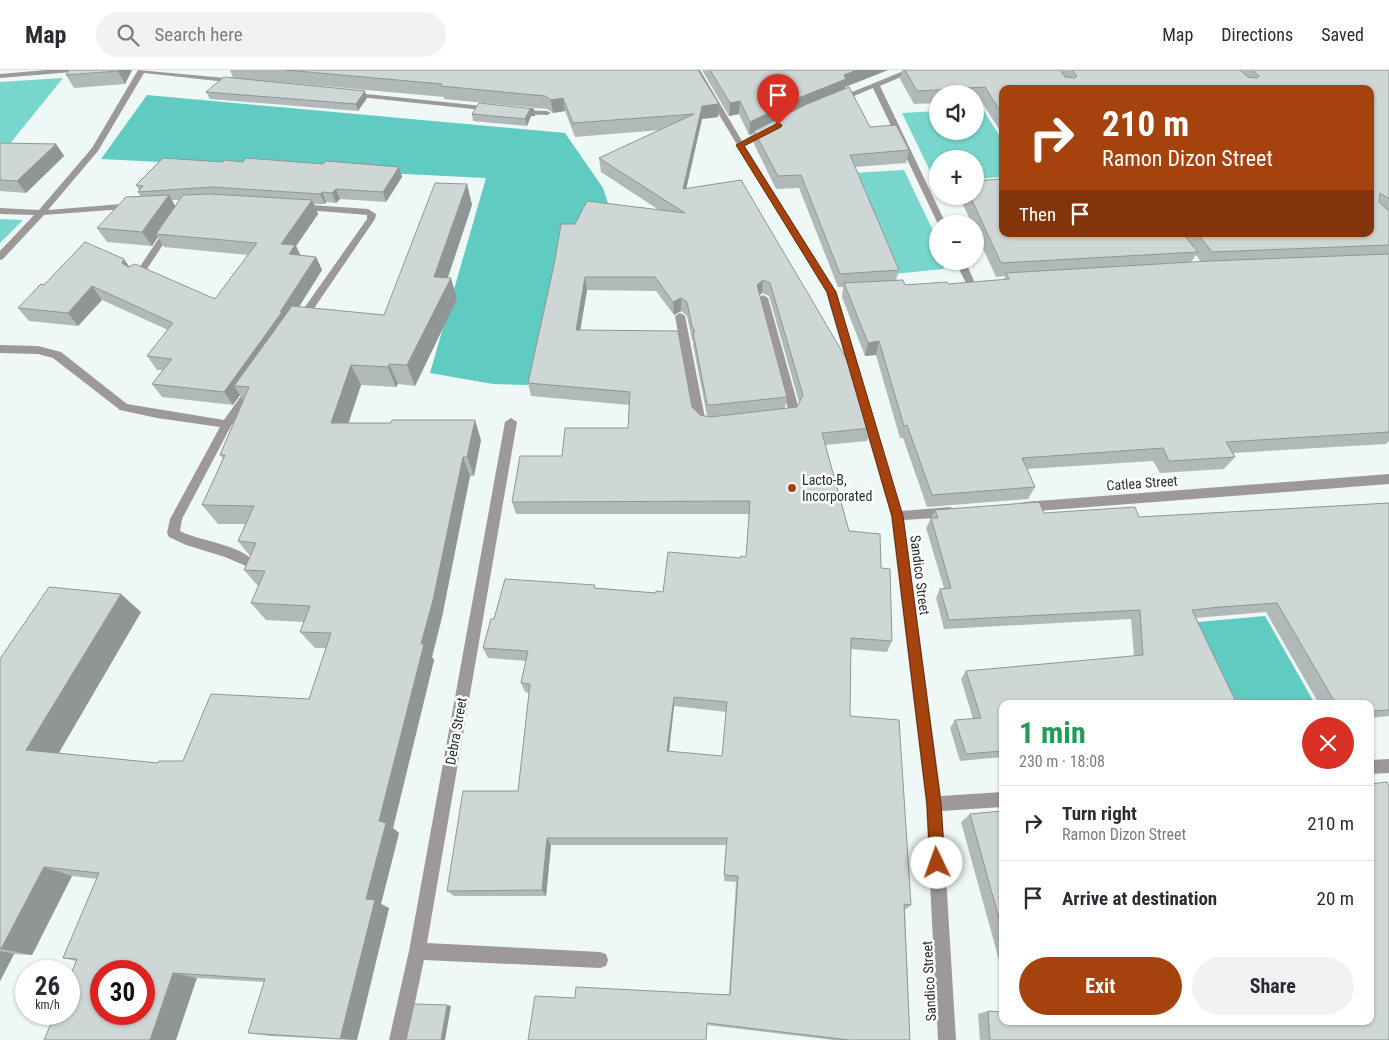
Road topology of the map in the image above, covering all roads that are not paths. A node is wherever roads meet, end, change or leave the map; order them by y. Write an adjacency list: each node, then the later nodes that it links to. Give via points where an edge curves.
1 (72, 70): 5 (street)
2 (696, 70): 12 (street, Sandico Street)
3 (913, 70): 7 (street)
4 (142, 71): 6 (street); 16 (street, via 95,149)
5 (0, 76)
6 (240, 82)
7 (875, 84): 9 (street); 17 (street)
8 (338, 92): 10 (street)
9 (832, 102)
10 (547, 113)
11 (771, 128): 12 (street)
12 (740, 145): 35 (street, Sandico Street, via 836,291)
13 (144, 206): 16 (street)
14 (283, 206): 25 (street, via 372,214)
15 (0, 211): 16 (street)
16 (41, 213): 19 (street)
17 (938, 215)
18 (176, 220): 21 (street)
19 (0, 256)
20 (964, 270): 22 (street)
21 (138, 276)
22 (970, 283)
23 (762, 298): 28 (street, via 794,409 789,416)
24 (680, 316): 30 (street, via 700,420)
25 (294, 330)
26 (0, 349): 31 (street, via 38,350 56,355 124,407)
27 (260, 377): 31 (street)
28 (770, 418)
29 (511, 422): 41 (street, Debra Street)
30 (720, 423)
31 (227, 424): 36 (street, via 176,519 173,532 182,539 234,553)
32 (1389, 479): 33 (street, Catlea Street)
33 (1015, 507)
34 (966, 511): 35 (street)
35 (897, 516): 40 (street, Sandico Street)
36 (246, 561)
37 (1389, 766): 38 (street)
38 (1374, 767)
39 (999, 799): 40 (street)
40 (934, 804): 44 (street, Sandico Street)
41 (417, 951): 42 (street); 43 (street, Debra Street)
42 (600, 960)
43 (398, 1040)
44 (947, 1040)

